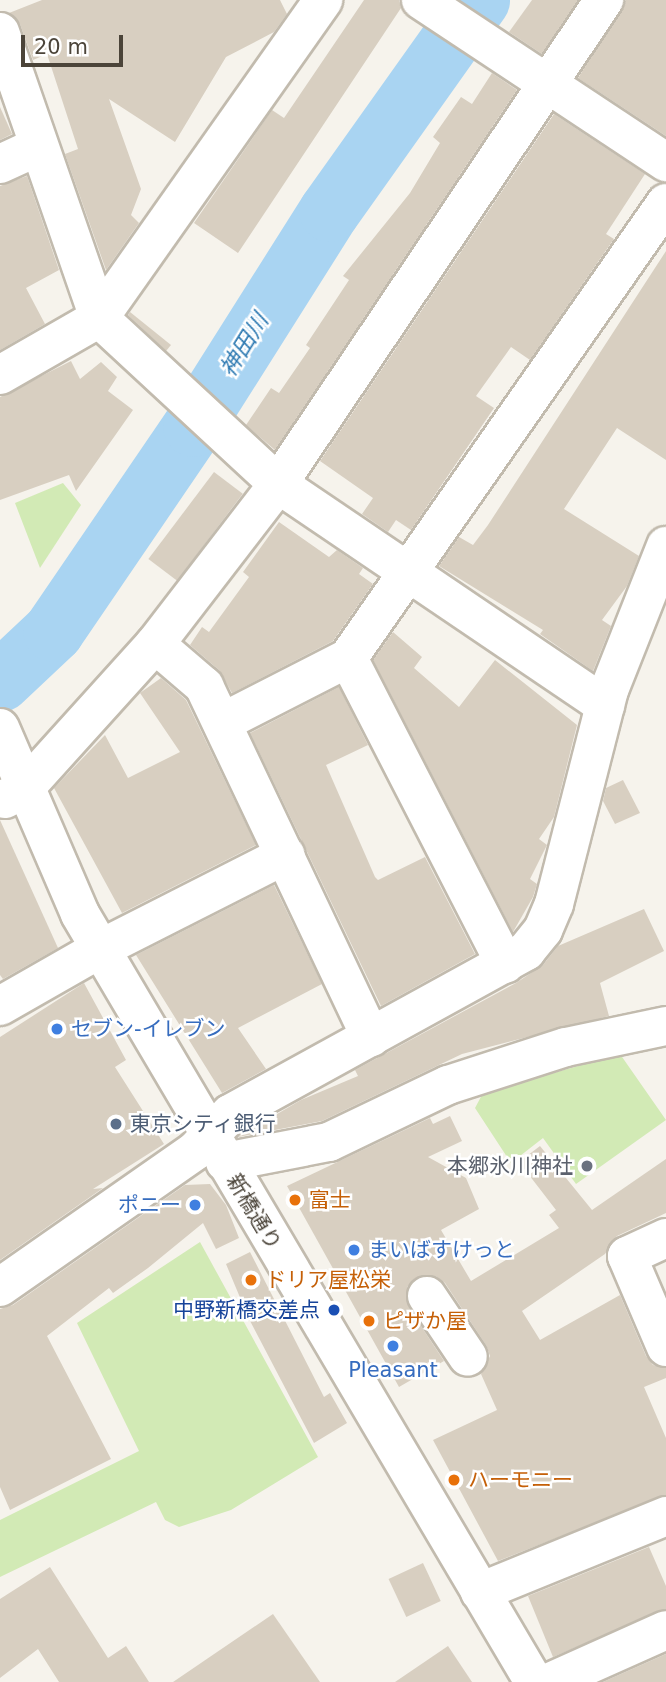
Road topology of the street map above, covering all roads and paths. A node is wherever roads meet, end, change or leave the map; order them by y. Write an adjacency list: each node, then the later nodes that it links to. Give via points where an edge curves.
1 (323, 0): 10 (street)
2 (604, 0): 5 (street)
3 (426, 2): 5 (street)
4 (0, 32): 6 (street)
5 (546, 85): 7 (street); 12 (street)
6 (37, 147): 8 (street); 10 (street)
7 (666, 162)
8 (0, 164)
9 (666, 203): 14 (street)
10 (99, 318): 11 (street); 12 (street)
11 (0, 375)
12 (278, 484): 14 (street); 15 (street)
13 (666, 546): 17 (street)
14 (407, 573): 16 (street); 17 (street)
15 (155, 644): 18 (street, via 204,686); 20 (street)
16 (348, 658): 18 (street); 23 (street)
17 (605, 705): 23 (street, via 554,904 543,930 526,951)
18 (223, 722): 21 (street)
19 (0, 728): 20 (street, 新橋通り)
20 (12, 795): 22 (street, 新橋通り)
21 (285, 855): 22 (street); 26 (street)
22 (100, 948): 24 (street); 27 (street, 新橋通り)
23 (505, 964): 26 (street)
24 (0, 1006)
25 (666, 1026): 27 (street, via 566,1047 448,1085 329,1142)
26 (371, 1037): 27 (street, via 230,1114)
27 (217, 1148): 29 (street, via 195,1151); 34 (street, 新橋通り)
28 (666, 1238): 31 (street, via 627,1256)
29 (0, 1287)
30 (427, 1296): 32 (street)
31 (666, 1348)
32 (468, 1357)
33 (666, 1516): 34 (street)
34 (480, 1592): 36 (street, 新橋通り)
35 (666, 1630): 37 (street)
36 (534, 1682)
37 (550, 1682)

